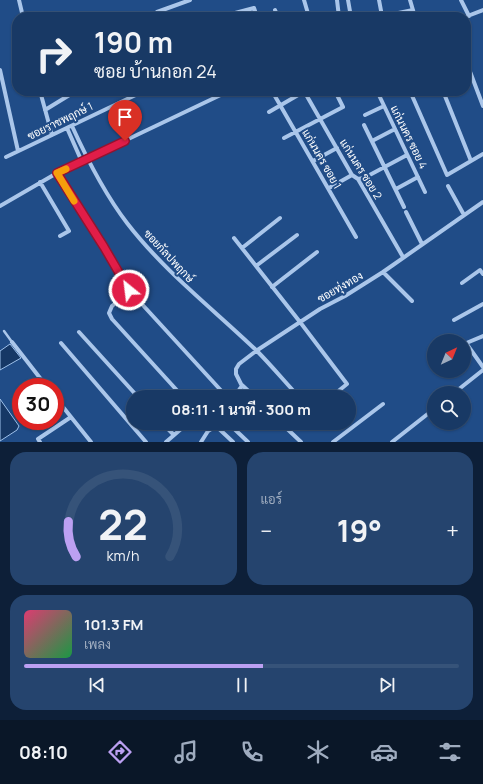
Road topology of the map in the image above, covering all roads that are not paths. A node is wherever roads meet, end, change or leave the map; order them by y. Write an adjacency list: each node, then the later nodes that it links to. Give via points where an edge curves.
1 (19, 0): 13 (street)
2 (174, 0): 10 (street)
3 (190, 0): 10 (street)
4 (304, 0): 17 (street)
5 (337, 0): 18 (street)
6 (348, 0): 19 (street)
7 (379, 0): 20 (street)
8 (410, 0): 11 (street)
9 (461, 0): 22 (street)
10 (175, 6): 14 (street)
11 (412, 10): 21 (street)
12 (483, 10): 23 (street)
13 (22, 12)
14 (157, 12)
15 (240, 12): 16 (street, via 254,8)
16 (255, 12)
17 (308, 12)
18 (338, 12)
19 (349, 12)
20 (380, 12)
21 (403, 12)
22 (466, 12)
23 (471, 14)
24 (0, 70): 53 (street)
25 (471, 75): 39 (street)
26 (41, 96): 40 (street)
27 (68, 96): 40 (street)
28 (134, 96): 45 (street, ซอยราชพฤกษ์ 1)
29 (219, 96): 57 (street)
30 (275, 96): 37 (street, แก่นนคร ซอย 1)
31 (295, 96): 37 (street)
32 (307, 96): 43 (street, แก่นนคร ซอย 2)
33 (338, 96): 43 (street, via 344,107)
34 (379, 96): 38 (street, แก่นนคร ซอย 4)
35 (412, 96): 59 (street, via 447,175)
36 (445, 96): 59 (street)
37 (280, 105): 41 (street); 48 (street, แก่นนคร ซอย 1)
38 (384, 106): 42 (street); 47 (street, แก่นนคร ซอย 4)
39 (483, 106)
40 (45, 110): 49 (street)
41 (269, 112)
42 (365, 115)
43 (320, 119): 48 (street); 52 (street, แก่นนคร ซอย 2)
44 (364, 125): 51 (street)
45 (72, 126): 46 (street, ซอยราชพฤกษ์ 1); 57 (street, ซอยกัลปพฤกษ์)
46 (67, 128): 49 (street, ซอยราชพฤกษ์ 1); 60 (street)
47 (395, 129): 51 (street); 55 (street, แก่นนคร ซอย 4)
48 (296, 132): 50 (street); 58 (street, แก่นนคร ซอย 1)
49 (52, 135): 53 (street, ซอยราชพฤกษ์ 1)
50 (284, 138)
51 (372, 141): 61 (street)
52 (337, 148): 58 (street); 63 (street, แก่นนคร ซอย 2)
53 (18, 152): 56 (street, ซอยราชพฤกษ์ 1)
54 (483, 154): 59 (street)
55 (408, 155): 61 (street); 64 (street, แก่นนคร ซอย 4)
56 (6, 157)
57 (87, 159): 60 (street); 101 (street, ซอยกัลปพฤกษ์, via 112,202 144,245 184,286)
58 (313, 161): 68 (street, แก่นนคร ซอย 1)
59 (471, 161)
60 (82, 162): 62 (street)
61 (385, 167): 65 (street); 69 (street)
62 (57, 173): 66 (street); 90 (street)
63 (352, 175): 65 (street, แก่นนคร ซอย 2); 68 (street)
64 (418, 177): 69 (street); 70 (street, แก่นนคร ซอย 4)
65 (358, 179): 84 (street, แก่นนคร ซอย 2)
66 (40, 182): 72 (street); 77 (street, via 69,231)
67 (448, 186): 75 (street)
68 (329, 188): 79 (street, แก่นนคร ซอย 1)
69 (396, 189): 73 (street)
70 (425, 192)
71 (483, 202): 75 (street, ซอยทุ่งทอง)
72 (0, 206)
73 (404, 207)
74 (406, 212): 81 (street)
75 (464, 215): 81 (street, ซอยทุ่งทอง)
76 (280, 218): 82 (street)
77 (60, 236)
78 (297, 236): 85 (street)
79 (356, 237)
80 (234, 238): 82 (street)
81 (422, 244): 84 (street, ซอยทุ่งทอง)
82 (242, 248): 85 (street)
83 (317, 252): 89 (street)
84 (403, 257): 86 (street, ซอยทุ่งทอง)
85 (256, 266): 89 (street)
86 (383, 272): 91 (street); 94 (street, ซอยทุ่งทอง)
87 (483, 274): 88 (street, via 480,270)
88 (462, 283)
89 (272, 287): 94 (street)
90 (129, 290): 109 (street, via 126,296 112,306 109,313); 110 (street)
91 (412, 301)
92 (483, 304): 93 (street)
93 (454, 320)
94 (300, 322): 101 (street, ซอยทุ่งทอง); 114 (street, via 347,384)
95 (4, 331): 99 (lane)
96 (79, 332): 108 (street)
97 (483, 336): 98 (street)
98 (471, 341)
99 (12, 342): 105 (street)
100 (61, 342): 129 (street)
101 (256, 351): 106 (street, ซอยทุ่งทอง, via 236,369); 113 (street, ซอยกัลปพฤกษ์)
102 (471, 351): 103 (street)
103 (483, 366)
104 (483, 370): 107 (street)
105 (40, 378)
106 (242, 385): 111 (street); 112 (street)
107 (463, 386)
108 (132, 390)
109 (177, 390)
110 (222, 390)
111 (239, 390)
112 (247, 390)
113 (292, 390)
114 (340, 390)
115 (383, 404): 126 (street)
116 (64, 408): 118 (street)
117 (427, 414): 137 (street)
118 (71, 416): 127 (street, via 38,439); 128 (street)
119 (169, 430): 125 (street)
120 (180, 430): 125 (street)
121 (210, 430): 131 (street)
122 (220, 430): 132 (street)
123 (235, 430): 133 (street)
124 (288, 430): 134 (street)
125 (174, 435): 130 (street)
126 (339, 438): 135 (street); 136 (street)
127 (40, 442)
128 (91, 442)
129 (146, 442)
130 (166, 442)
131 (201, 442)
132 (233, 442)
133 (248, 442)
134 (301, 442)
135 (333, 442)
136 (342, 442)
137 (392, 442)

